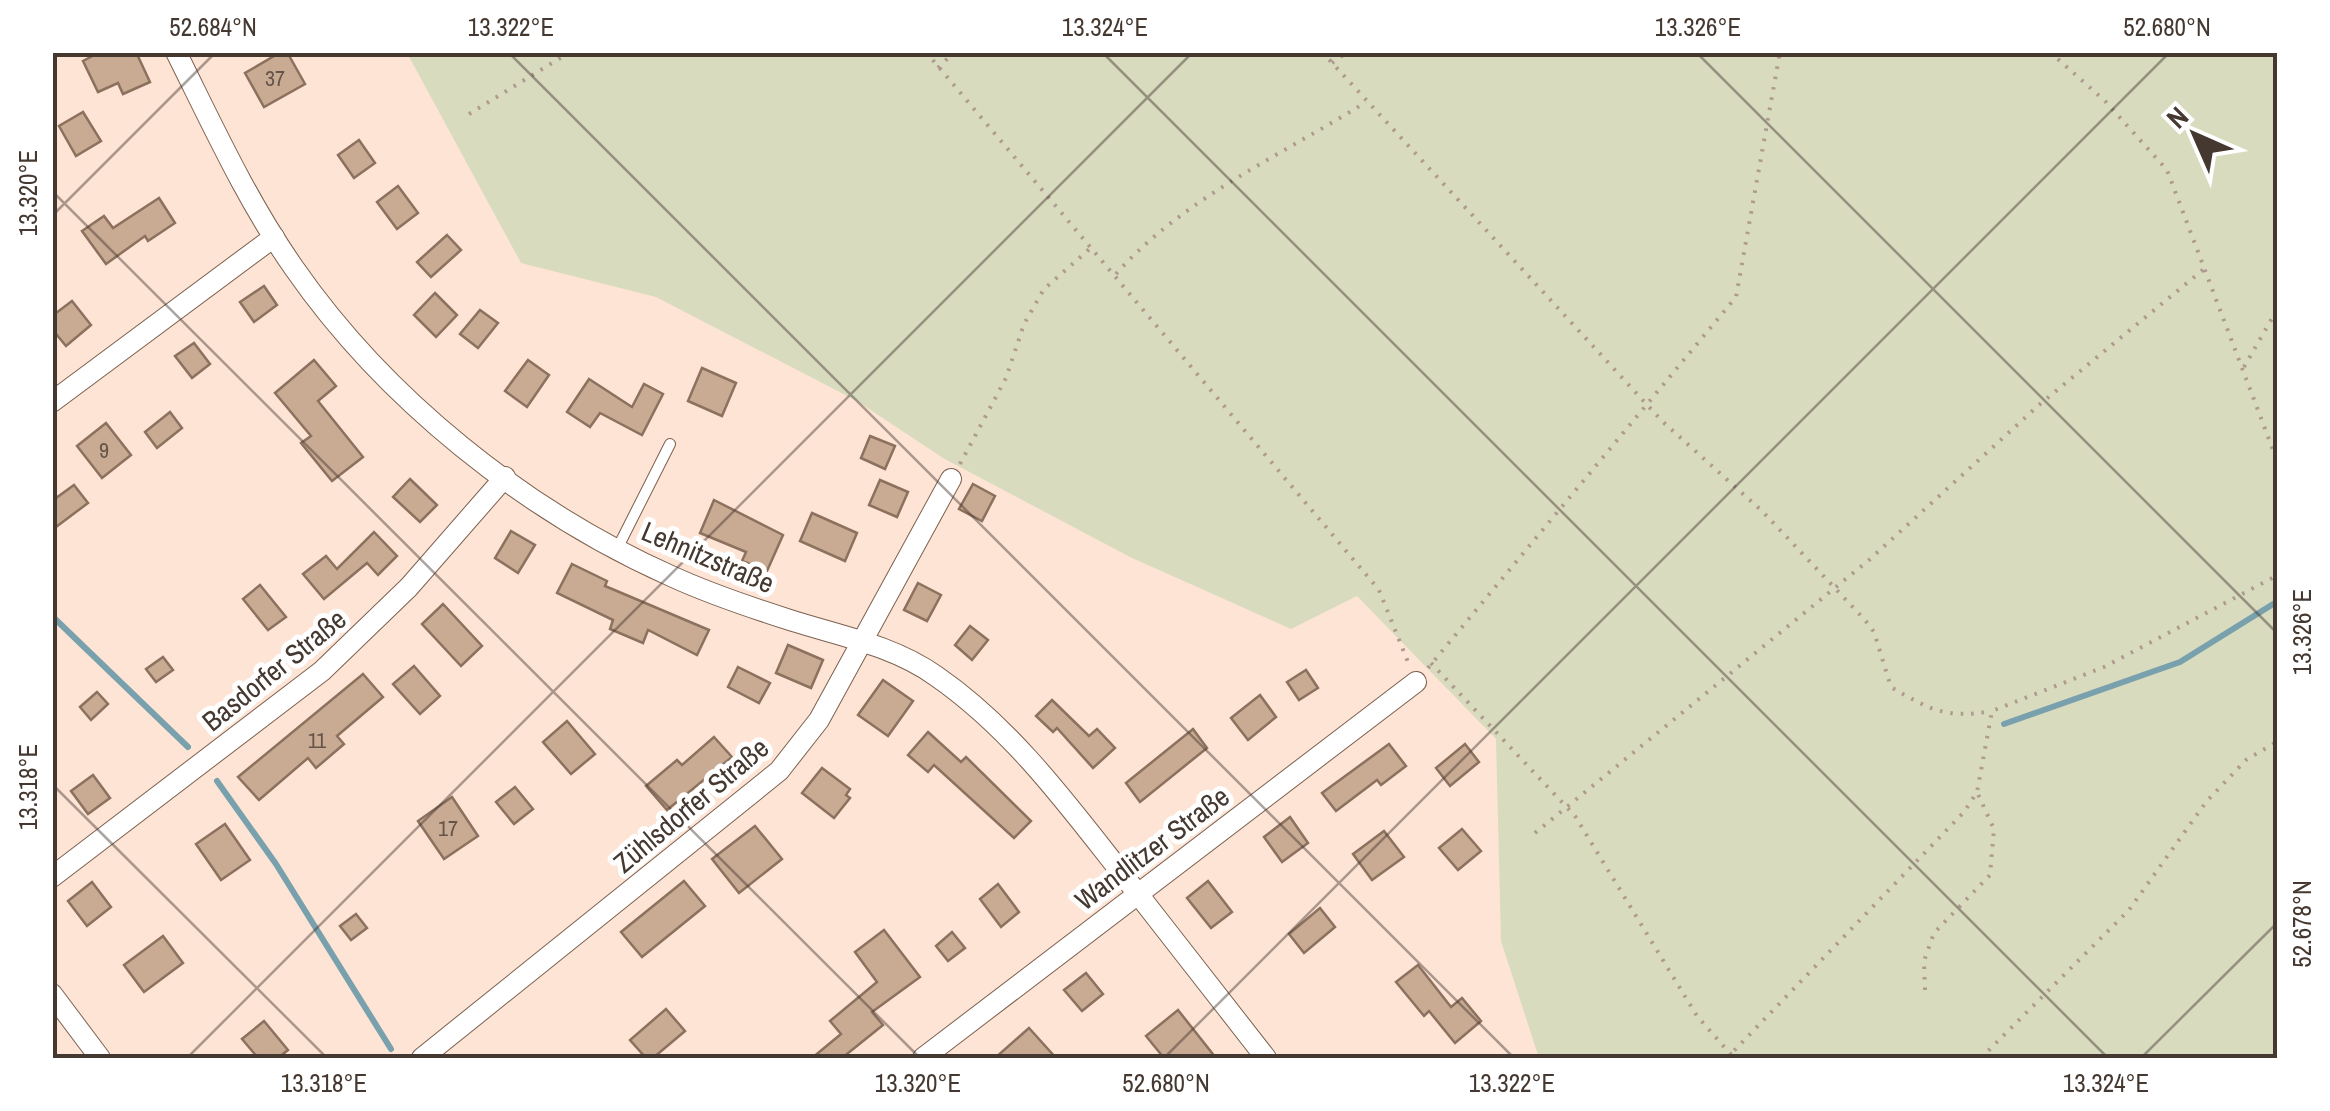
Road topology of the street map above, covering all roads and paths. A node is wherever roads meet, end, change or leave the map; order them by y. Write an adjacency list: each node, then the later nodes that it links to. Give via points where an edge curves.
1 (176, 52): 13 (street, Lehnitzstraße)
2 (570, 52): 12 (path)
3 (926, 52): 10 (path)
4 (954, 52): 10 (path)
5 (1322, 52): 9 (path)
6 (1346, 52): 9 (path)
7 (1780, 52): 20 (path, via 1736,297)
8 (2050, 52): 15 (path, via 2105,100 2167,170)
9 (1332, 62): 11 (path)
10 (938, 68): 14 (path)
11 (1368, 101): 16 (path, via 1246,171 1136,250); 20 (path)
12 (469, 114)
13 (274, 237): 19 (street); 23 (street, Lehnitzstraße, via 367,358)
14 (1093, 246): 16 (path); 24 (path, via 1044,289)
15 (2204, 270): 18 (path); 27 (path)
16 (1116, 274): 30 (path, via 1379,590)
17 (2278, 308): 18 (path)
18 (2244, 368): 22 (path)
19 (52, 402)
20 (1650, 407): 27 (path); 29 (path)
21 (670, 444): 25 (lane)
22 (2278, 463)
23 (504, 477): 25 (street, Lehnitzstraße); 36 (street, Basdorfer Straße, via 409,587 322,671)
24 (952, 479): 28 (street, Zühlsdorfer Straße)
25 (617, 549): 28 (street, Lehnitzstraße, via 727,598)
26 (2278, 575): 31 (path, via 2104,667)
27 (1834, 587): 31 (path, via 1874,632 1892,687 1958,717); 34 (path)
28 (864, 642): 37 (street, Lehnitzstraße, via 934,674 995,725); 42 (street, Zühlsdorfer Straße, via 819,720 779,771)
29 (1431, 664): 30 (path); 34 (path)
30 (1416, 682): 37 (street, Wandlitzer Straße)
31 (1992, 711): 33 (path)
32 (2278, 741): 45 (path, via 2246,760 2206,802 2129,910)
33 (1976, 792): 38 (path, via 1994,829 1990,875 1934,933 1924,961); 40 (path)
34 (1568, 808): 35 (path); 40 (path)
35 (1535, 833)
36 (52, 877)
37 (1137, 893): 43 (street, Wandlitzer Straße); 44 (street, Lehnitzstraße)
38 (1925, 990)
39 (52, 994): 41 (street)
40 (1730, 1057)
41 (100, 1058)
42 (422, 1058)
43 (923, 1058)
44 (1266, 1058)
45 (1980, 1058)

